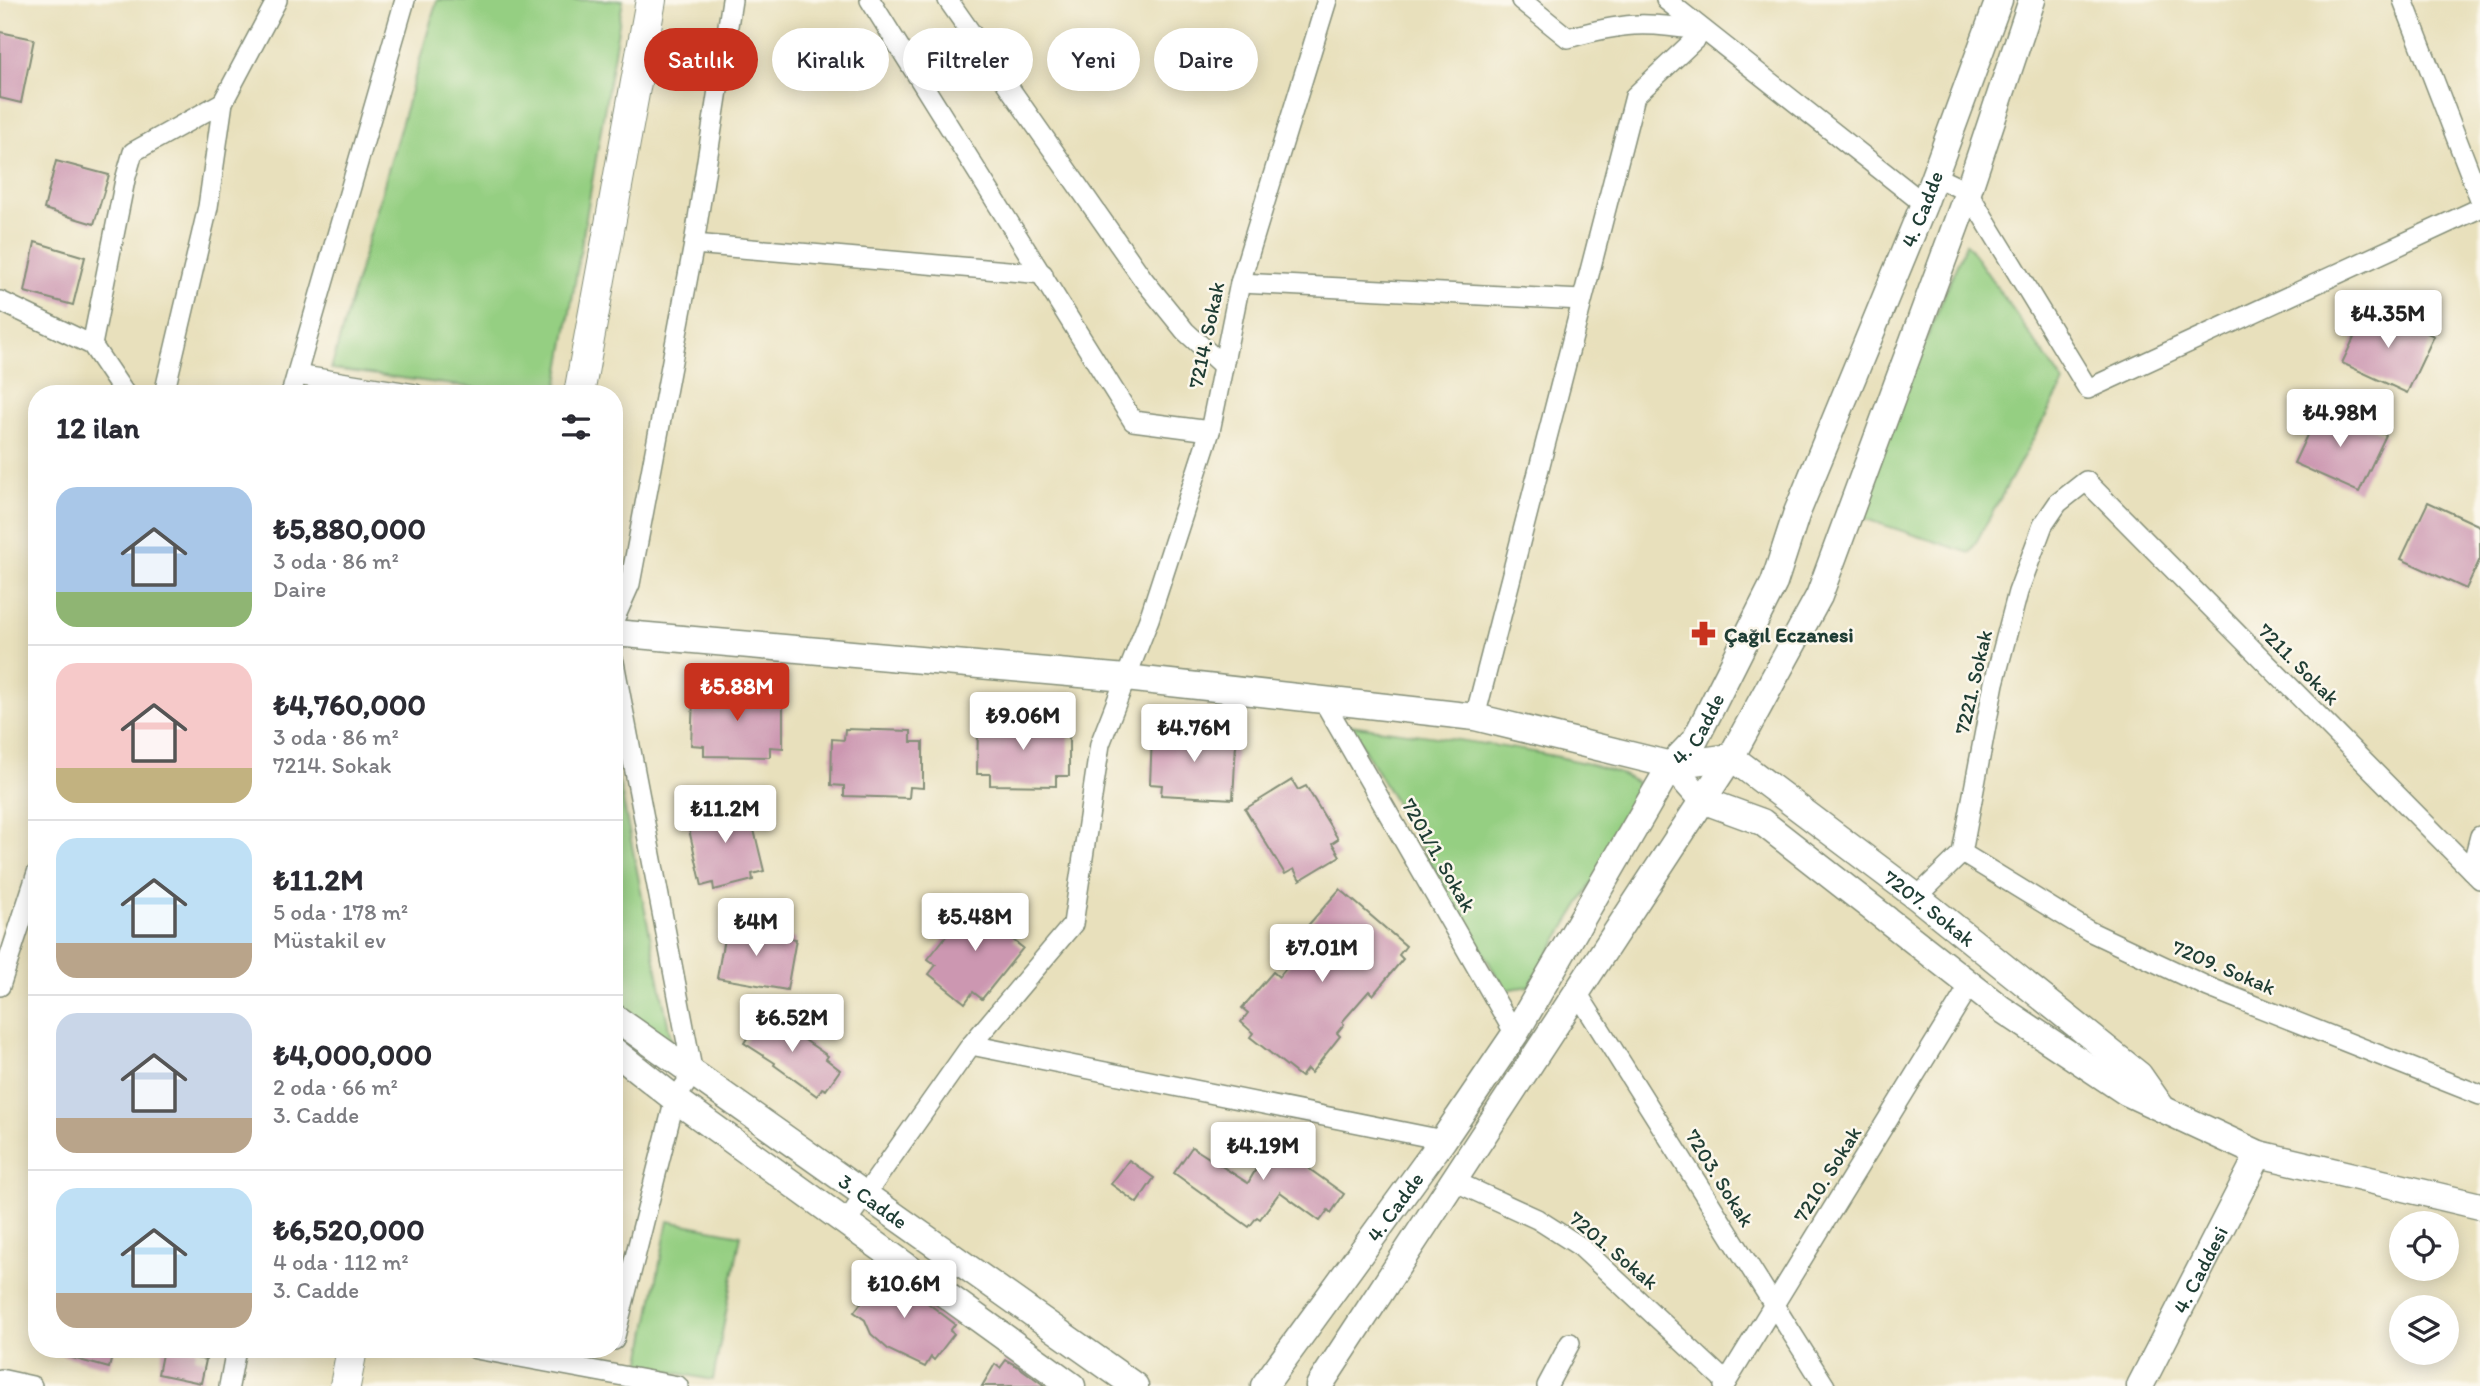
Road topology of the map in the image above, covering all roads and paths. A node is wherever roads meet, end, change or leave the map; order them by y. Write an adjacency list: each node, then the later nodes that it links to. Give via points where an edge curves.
1 (277, 0): 14 (street)
2 (405, 0): 27 (street)
3 (650, 0): 30 (main road)
4 (732, 0): 20 (street)
5 (870, 0): 21 (street)
6 (948, 0): 26 (street, via 1143,279 1185,331)
7 (1327, 0): 22 (street, 7214. Sokak)
8 (1521, 0): 13 (street, via 1568,38 1613,26 1655,22)
9 (1666, 0): 13 (street)
10 (1999, 0): 15 (street, 4. Cadde)
11 (2032, 0): 16 (street, 4. Cadde)
12 (2403, 0): 17 (street)
13 (1704, 31): 18 (street); 23 (street, via 1634,96)
14 (223, 102): 25 (street, via 133,152); 29 (street, via 208,207)
15 (1934, 176): 16 (street); 18 (street, 4. Cadde)
16 (1968, 192): 19 (street, via 2088,389); 39 (street, 4. Cadde, via 1818,596)
17 (2480, 199)
18 (1924, 204): 40 (street, 4. Cadde, via 1796,515 1774,583 1695,740)
19 (2480, 208)
20 (694, 244): 21 (street); 33 (street, via 630,584)
21 (1043, 274): 31 (street, via 1133,421)
22 (1240, 283): 23 (street); 26 (street, 7214. Sokak)
23 (1582, 300): 38 (street)
24 (0, 301): 25 (street)
25 (92, 345): 28 (street)
26 (1223, 366): 31 (street, 7214. Sokak)
27 (294, 384)
28 (119, 385)
29 (166, 385)
30 (581, 385)
31 (1210, 431): 35 (street, 7214. Sokak)
32 (2086, 481): 43 (street, 7221. Sokak, via 2058,503 2043,525 2018,592 1994,683); 44 (street, 7211. Sokak)
33 (623, 600)
34 (623, 634): 35 (street)
35 (1126, 678): 36 (street); 52 (street, 7214. Sokak, via 1100,744 1073,924)
36 (1323, 700): 38 (street); 51 (street, 7201/1. Sokak)
37 (623, 709): 54 (street)
38 (1475, 717): 40 (street)
39 (1731, 757): 40 (street); 41 (street, 4. Cadde); 45 (street, 7207. Sokak)
40 (1671, 765): 41 (street); 51 (street, 4. Cadde)
41 (1702, 800): 47 (street, 7207. Sokak, via 1762,822); 49 (street, 4. Cadde)
42 (2480, 836): 44 (street)
43 (1962, 853): 45 (street); 55 (street, 7209. Sokak, via 2090,931 2208,987)
44 (2475, 875)
45 (1917, 897): 57 (street, 7207. Sokak, via 2139,1075)
46 (28, 900): 48 (street)
47 (1970, 985): 57 (street, 7207. Sokak, via 2095,1073); 65 (street, 7210. Sokak)
48 (0, 986)
49 (1578, 994): 60 (street, 4. Cadde); 65 (street, 7203. Sokak)
50 (623, 1023): 54 (street, 3. Cadde)
51 (1515, 1034): 58 (street, 4. Cadde)
52 (971, 1045): 58 (street); 61 (street, 7214. Sokak)
53 (623, 1058): 56 (street, 3. Cadde)
54 (693, 1074): 56 (street); 61 (street, 3. Cadde)
55 (2480, 1096)
56 (676, 1099): 63 (street, 3. Cadde); 64 (street)
57 (2162, 1108): 59 (street, 7207. Sokak)
58 (1443, 1140): 80 (street, 4. Cadde)
59 (2259, 1154): 62 (street, 7207. Sokak); 84 (street, 4. Caddesi)
60 (1454, 1181): 73 (street, 7201. Sokak, via 1537,1220 1581,1247); 81 (street, 4. Cadde)
61 (865, 1194): 63 (street, 7214. Sokak); 79 (street, 3. Cadde)
62 (2480, 1206)
63 (846, 1222): 78 (street, 3. Cadde)
64 (623, 1304)
65 (1773, 1306): 73 (street, 7210. Sokak); 83 (street, 7203. Sokak)
66 (1570, 1343): 82 (street)
67 (234, 1358): 75 (street)
68 (350, 1358): 76 (main road)
69 (525, 1358): 71 (street)
70 (610, 1358): 71 (street)
71 (606, 1373): 77 (street)
72 (0, 1379): 74 (street)
73 (1725, 1384)
74 (32, 1386)
75 (229, 1386)
76 (345, 1386)
77 (678, 1386)
78 (1072, 1386)
79 (1135, 1386)
80 (1264, 1386)
81 (1319, 1386)
82 (1546, 1386)
83 (1825, 1386)
84 (2140, 1386)

